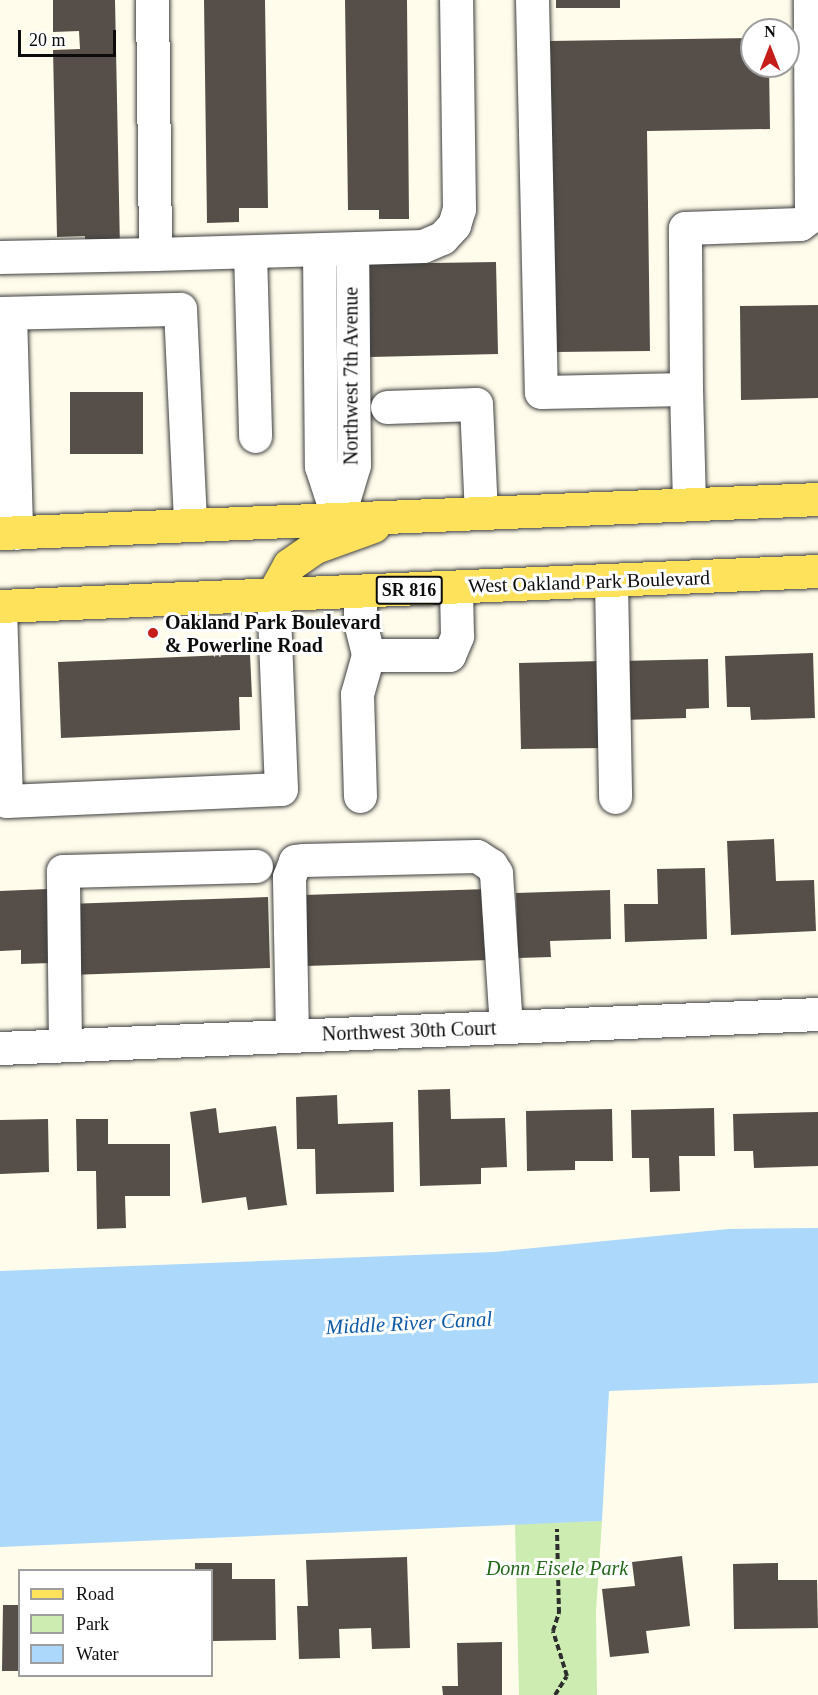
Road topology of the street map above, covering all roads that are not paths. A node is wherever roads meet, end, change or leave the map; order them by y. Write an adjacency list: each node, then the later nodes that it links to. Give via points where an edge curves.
1 (152, 0): 8 (street)
2 (456, 0): 5 (street, via 459,209 454,225 442,238 423,246)
3 (532, 0): 13 (street, via 542,392)
4 (813, 21): 13 (street, via 811,216 800,224 685,228)
5 (352, 249): 6 (street); 12 (street, Northwest 7th Avenue)
6 (320, 250): 7 (street); 11 (street, Northwest 7th Avenue)
7 (250, 252): 8 (street); 15 (street)
8 (155, 254): 9 (street)
9 (0, 257)
10 (5, 313): 21 (street, via 180,309); 22 (street)
11 (320, 331): 12 (street); 20 (street, Northwest 7th Avenue, via 321,466)
12 (352, 331): 20 (street, Northwest 7th Avenue, via 354,465)
13 (686, 389): 17 (street)
14 (387, 407): 18 (street, via 476,404)
15 (255, 436)
16 (818, 499): 17 (main road)
17 (689, 504): 18 (main road)
18 (481, 513): 19 (main road)
19 (401, 516): 20 (main road); 27 (main road, via 315,547 289,565)
20 (338, 518): 21 (main road)
21 (190, 525): 22 (main road)
22 (8, 533)
23 (818, 571): 24 (main road, West Oakland Park Boulevard / SR 816)
24 (611, 582): 25 (main road, West Oakland Park Boulevard / SR 816); 31 (street)
25 (456, 587): 26 (main road, West Oakland Park Boulevard / SR 816); 29 (street, via 457,636 449,655)
26 (360, 592): 27 (main road, West Oakland Park Boulevard / SR 816); 29 (street, via 360,622)
27 (273, 594): 28 (main road, West Oakland Park Boulevard / SR 816); 28 (street, via 281,789 6,801)
28 (0, 607)
29 (368, 655): 30 (street, via 357,694)
30 (360, 796)
31 (615, 797)
32 (256, 866): 36 (street, via 63,871)
33 (818, 1014): 34 (street, Northwest 30th Court)
34 (506, 1027): 35 (street, Northwest 30th Court); 35 (street, via 496,873 491,865 477,856 303,860 295,861 289,878)
35 (292, 1036): 36 (street, Northwest 30th Court)
36 (66, 1045): 37 (street, Northwest 30th Court)
37 (0, 1048)

